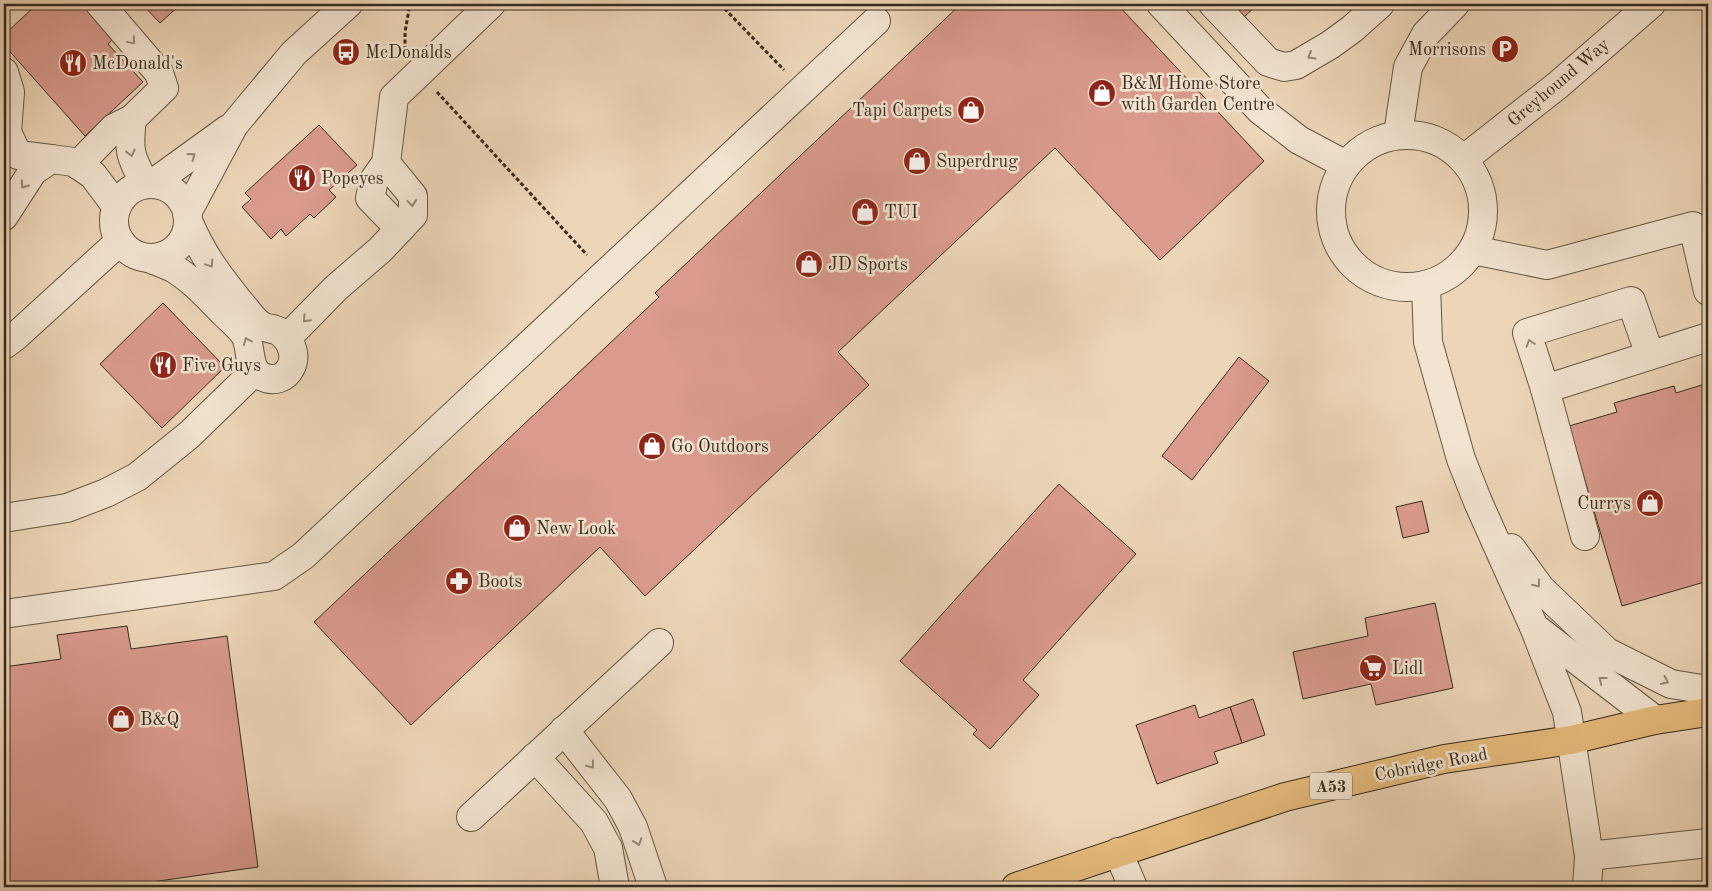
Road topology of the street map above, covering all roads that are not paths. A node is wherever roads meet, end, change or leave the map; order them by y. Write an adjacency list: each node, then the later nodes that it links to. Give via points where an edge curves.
1 (100, 4): 11 (street, one-way to 11, via 159,73 164,88)
2 (491, 4): 29 (street, one-way to 29, via 394,97 386,163 413,196 413,215)
3 (1161, 4): 18 (street, via 1260,110 1299,140)
4 (1213, 4): 5 (street, one-way to 4, via 1330,45 1296,65 1284,67 1268,62)
5 (1380, 4)
6 (1455, 4): 14 (street, via 1426,34 1408,67)
7 (1651, 4): 16 (street, Greyhound Way, via 1558,86)
8 (344, 5): 12 (street, via 294,53)
9 (876, 21): 37 (street, via 303,556 274,576)
10 (4, 72): 13 (street, via 10,92)
11 (132, 119): 17 (street, via 114,128); 19 (street, one-way to 19, via 129,144 134,162)
12 (234, 125): 19 (street, one-way to 12); 22 (street)
13 (5, 130): 15 (street, via 18,155)
14 (1398, 134): 16 (street, via 1422,135 1445,144); 18 (street, via 1360,150)
15 (51, 158): 17 (street); 21 (street, one-way to 21, via 33,171)
16 (1464, 159): 24 (street, via 1477,180 1484,203 1482,227)
17 (78, 164): 20 (street, via 93,175)
18 (1346, 165): 26 (street, via 1335,186 1330,209 1334,232 1343,253 1359,271 1379,282 1402,288)
19 (148, 184): 20 (street, via 137,186); 22 (street, via 171,190 179,196)
20 (117, 207): 23 (street, via 114,225)
21 (4, 216)
22 (188, 217): 25 (street, via 186,232 174,250 164,256); 29 (street, one-way to 29, via 197,243 211,267 262,326 277,330)
23 (120, 241): 25 (street, via 136,255); 30 (street)
24 (1473, 250): 26 (street, via 1461,266); 27 (street, via 1547,265 1693,226)
25 (148, 258): 32 (street, one-way to 25, via 244,334 194,283 172,268)
26 (1426, 285): 34 (street, via 1428,342 1461,459)
27 (1708, 291)
28 (1708, 337): 31 (street)
29 (287, 338): 32 (street, via 294,352 288,372 280,378 270,378)
30 (4, 345)
31 (1650, 355): 33 (street); 33 (street, one-way to 31, via 1527,334 1537,330 1631,301)
32 (255, 371): 35 (street, via 189,435 137,477 67,508)
33 (1545, 389): 36 (street)
34 (1478, 502): 38 (street); 40 (street, one-way to 40, via 1541,589 1607,652 1671,684)
35 (4, 518)
36 (1585, 536)
37 (4, 614)
38 (1534, 627): 42 (street, one-way to 38); 44 (street, via 1567,712)
39 (659, 643): 43 (street)
40 (1708, 690)
41 (1708, 712): 42 (highway, Cobridge Road / A53)
42 (1655, 720): 44 (highway, Cobridge Road / A53)
43 (564, 730): 45 (street); 51 (street, one-way to 51, via 618,799 633,827)
44 (1571, 740): 48 (highway, Cobridge Road / A53, via 1444,759 1285,797); 49 (street)
45 (535, 757): 46 (street); 50 (street, via 594,822 608,848)
46 (470, 816)
47 (1708, 843): 49 (street)
48 (1118, 852): 52 (highway, Cobridge Road / A53); 53 (street)
49 (1589, 856): 54 (street)
50 (615, 887)
51 (653, 887)
52 (1016, 887)
53 (1133, 887)
54 (1586, 887)

